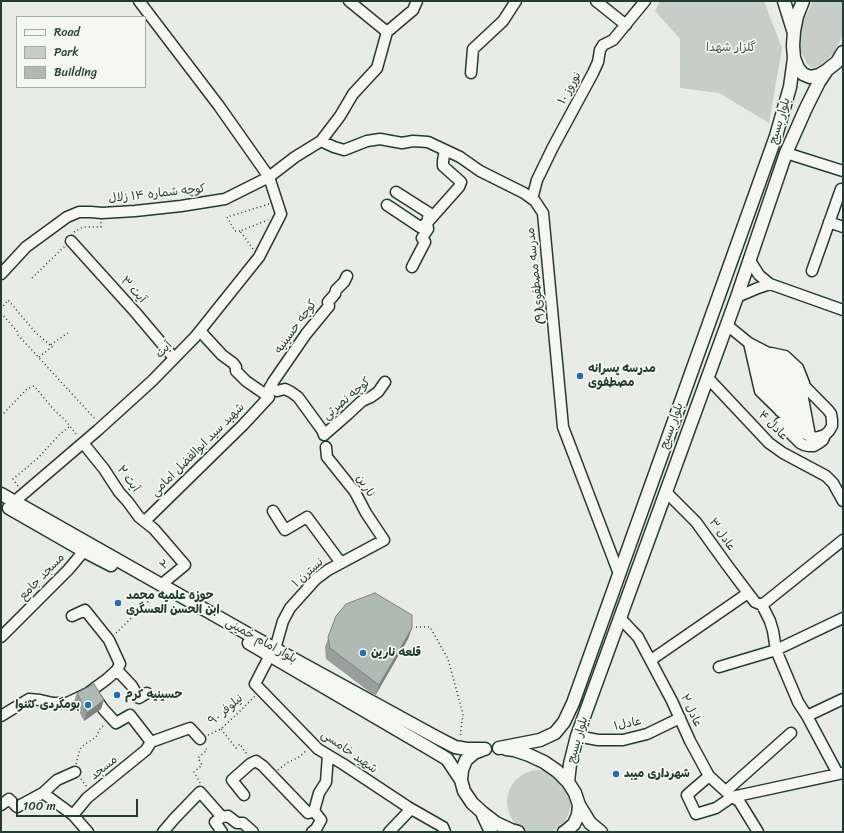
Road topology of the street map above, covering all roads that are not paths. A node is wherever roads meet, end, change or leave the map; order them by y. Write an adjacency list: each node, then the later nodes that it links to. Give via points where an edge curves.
1 (139, 1): 22 (street, آیت)
2 (349, 1): 10 (street)
3 (417, 1): 10 (street, via 412,10)
4 (516, 1): 15 (street, via 503,21 473,49)
5 (596, 1): 9 (street)
6 (645, 1): 9 (street, نوروز ۱۰)
7 (784, 1): 11 (main road)
8 (803, 1): 11 (main road)
9 (626, 25): 25 (street, نوروز ۱۰, via 600,50 593,73 548,157)
10 (387, 32): 18 (street, via 377,68 353,94)
11 (794, 32): 12 (main road, بلوار بسیج)
12 (794, 58): 14 (main road, via 803,74 810,77); 16 (main road, بلوار بسیج)
13 (841, 58): 14 (main road)
14 (827, 70): 17 (main road, بلوار بسیج)
15 (471, 73)
16 (786, 103): 17 (main road, via 791,98 798,98); 69 (main road, بلوار بسیج)
17 (806, 108): 20 (main road, بلوار بسیج)
18 (321, 141): 19 (street, مدرسه مصطفوی(۹), via 344,150 380,139 402,143 428,142); 22 (street, کوچه شماره ۱۴ زلال)
19 (445, 150): 25 (street, مدرسه مصطفوی(۹)); 28 (street, via 443,166 461,182)
20 (786, 153): 21 (street); 31 (main road, بلوار بسیج)
21 (843, 171)
22 (269, 177): 34 (street, کوچه شماره ۱۴ زلال, via 225,199 135,211 79,212 67,217 26,247); 40 (street, آیت, via 281,214 259,257)
23 (841, 188): 27 (street)
24 (396, 192): 28 (street, via 429,213)
25 (532, 199): 69 (street, مدرسه مصطفوی(۹), via 543,213 563,427)
26 (387, 205): 28 (street, via 420,227)
27 (829, 222): 29 (street); 33 (street)
28 (427, 223): 32 (street, via 428,229 422,238 425,242)
29 (843, 227)
30 (71, 241): 43 (street, آیت ۳)
31 (749, 259): 36 (street); 37 (main road, بلوار بسیج)
32 (412, 267)
33 (812, 271)
34 (1, 274)
35 (347, 276): 49 (street, کوچه حسینیه)
36 (770, 284): 37 (street); 38 (street)
37 (737, 297): 39 (main road, بلوار بسیج)
38 (843, 310)
39 (727, 325): 41 (street); 46 (main road, بلوار بسیج)
40 (200, 331): 43 (street, آیت); 49 (street, via 233,363 236,371 246,381)
41 (750, 348): 42 (street); 50 (street, via 760,391)
42 (764, 355): 44 (street); 50 (street); 54 (street, via 785,356 798,368 805,387 831,414 832,426)
43 (174, 358): 56 (street, آیت)
44 (772, 366): 45 (street); 51 (street)
45 (783, 376): 48 (street); 52 (street)
46 (707, 378): 58 (main road, بلوار بسیج); 60 (street, عادل ۴, via 769,443 783,454 826,476)
47 (385, 382): 49 (street, کوچه نصرتی, via 378,392 362,401 324,435 298,397 285,389)
48 (793, 385): 53 (street); 55 (street, via 802,393)
49 (268, 393): 63 (street, شهید سید ابوالفضل امامی, via 242,425)
50 (769, 400): 51 (street)
51 (780, 411): 52 (street)
52 (785, 421): 53 (street); 54 (street, via 804,445 819,444)
53 (800, 430): 55 (street)
54 (825, 435): 55 (street, via 814,438)
55 (810, 436)
56 (82, 443): 61 (street, آیت); 63 (street, آیت ۲, via 104,469 118,492)
57 (326, 447): 64 (street, نارین, via 327,457 355,492)
58 (666, 492): 71 (street, عادل ۳, via 696,522); 74 (main road, بلوار بسیج)
59 (1, 494): 61 (main road, بلوار امام خمینی)
60 (843, 501)
61 (8, 504): 66 (main road, بلوار امام خمینی)
62 (273, 511): 67 (street, via 285,530 307,517)
63 (145, 522): 68 (street, آیت ۲)
64 (384, 540): 67 (street, نسترن ۱)
65 (843, 540): 72 (street)
66 (87, 547): 70 (main road, بلوار امام خمینی); 76 (street, مسجد جامع)
67 (341, 562): 78 (street, نسترن ۱, via 316,579 290,608)
68 (185, 565): 70 (street, ۲)
69 (619, 574): 85 (main road, بلوار بسیج)
70 (160, 588): 78 (main road, بلوار امام خمینی)
71 (752, 598): 72 (street, عادل ۳); 79 (street, via 748,593)
72 (762, 605): 77 (street, via 770,621)
73 (72, 616): 81 (street, via 85,610 109,640 120,664)
74 (620, 618): 79 (street, عادل ۲, via 638,637); 86 (main road, بلوار بسیج)
75 (843, 618): 77 (street)
76 (1, 638)
77 (776, 650): 80 (street); 88 (street, via 798,702)
78 (273, 652): 95 (main road, بلوار امام خمینی, via 455,747); 96 (street, شهید خامسی, via 255,684 314,745); 100 (main road, بلوار امام خمینی, via 447,759)
79 (651, 660): 89 (street, عادل ۲)
80 (719, 667)
81 (117, 670): 82 (street); 83 (street, via 140,698)
82 (91, 690): 87 (street, via 67,703 29,699); 93 (street, via 116,723 130,715)
83 (147, 693)
84 (843, 698): 88 (street)
85 (573, 703): 86 (main road, via 574,710); 94 (main road, بلوار بسیج, via 564,722 555,733 540,740)
86 (586, 710): 91 (main road, بلوار بسیج)
87 (1, 716)
88 (808, 716): 98 (street)
89 (680, 718): 91 (street, عادل۱, via 647,734 623,740 598,740); 99 (street, عادل ۲)
90 (791, 733): 103 (street)
91 (577, 736): 101 (main road, بلوار بسیج)
92 (200, 739): 93 (street, via 190,728)
93 (150, 742): 110 (street, مسجد, via 146,750 87,798)
94 (499, 748): 95 (main road, بلوار امام خمینی); 101 (main road, via 514,750 544,762)
95 (485, 749): 100 (main road, via 474,753 466,760)
96 (328, 755): 107 (street, شهید خامسی); 108 (street, via 326,782 319,793)
97 (75, 772): 102 (street, via 57,780)
98 (840, 773): 103 (street)
99 (709, 776): 103 (street); 103 (street, via 687,795 696,814 716,808)
100 (461, 780): 109 (main road, بلوار امام خمینی, via 464,791)
101 (568, 782): 106 (main road)
102 (43, 793): 105 (street, via 17,807 10,799); 110 (street)
103 (729, 794): 123 (street, via 739,801)
104 (244, 795): 108 (street, via 232,780 256,761 308,812)
105 (1, 805)
106 (579, 805): 121 (main road, via 574,824); 122 (main road, via 590,823)
107 (411, 809): 117 (street); 118 (street, شهید خامسی, via 443,827)
108 (314, 811): 116 (street, via 321,820)
109 (483, 814): 119 (main road); 120 (main road, via 496,823)
110 (73, 815): 112 (street)
111 (222, 817): 113 (street, via 200,792); 114 (street, via 215,822); 115 (street, via 228,816 237,823 243,823)
112 (88, 832)
113 (163, 832)
114 (222, 832)
115 (253, 832)
116 (312, 832)
117 (389, 832)
118 (445, 832)
119 (491, 832)
120 (518, 832)
121 (567, 832)
122 (601, 832)
123 (758, 832)

